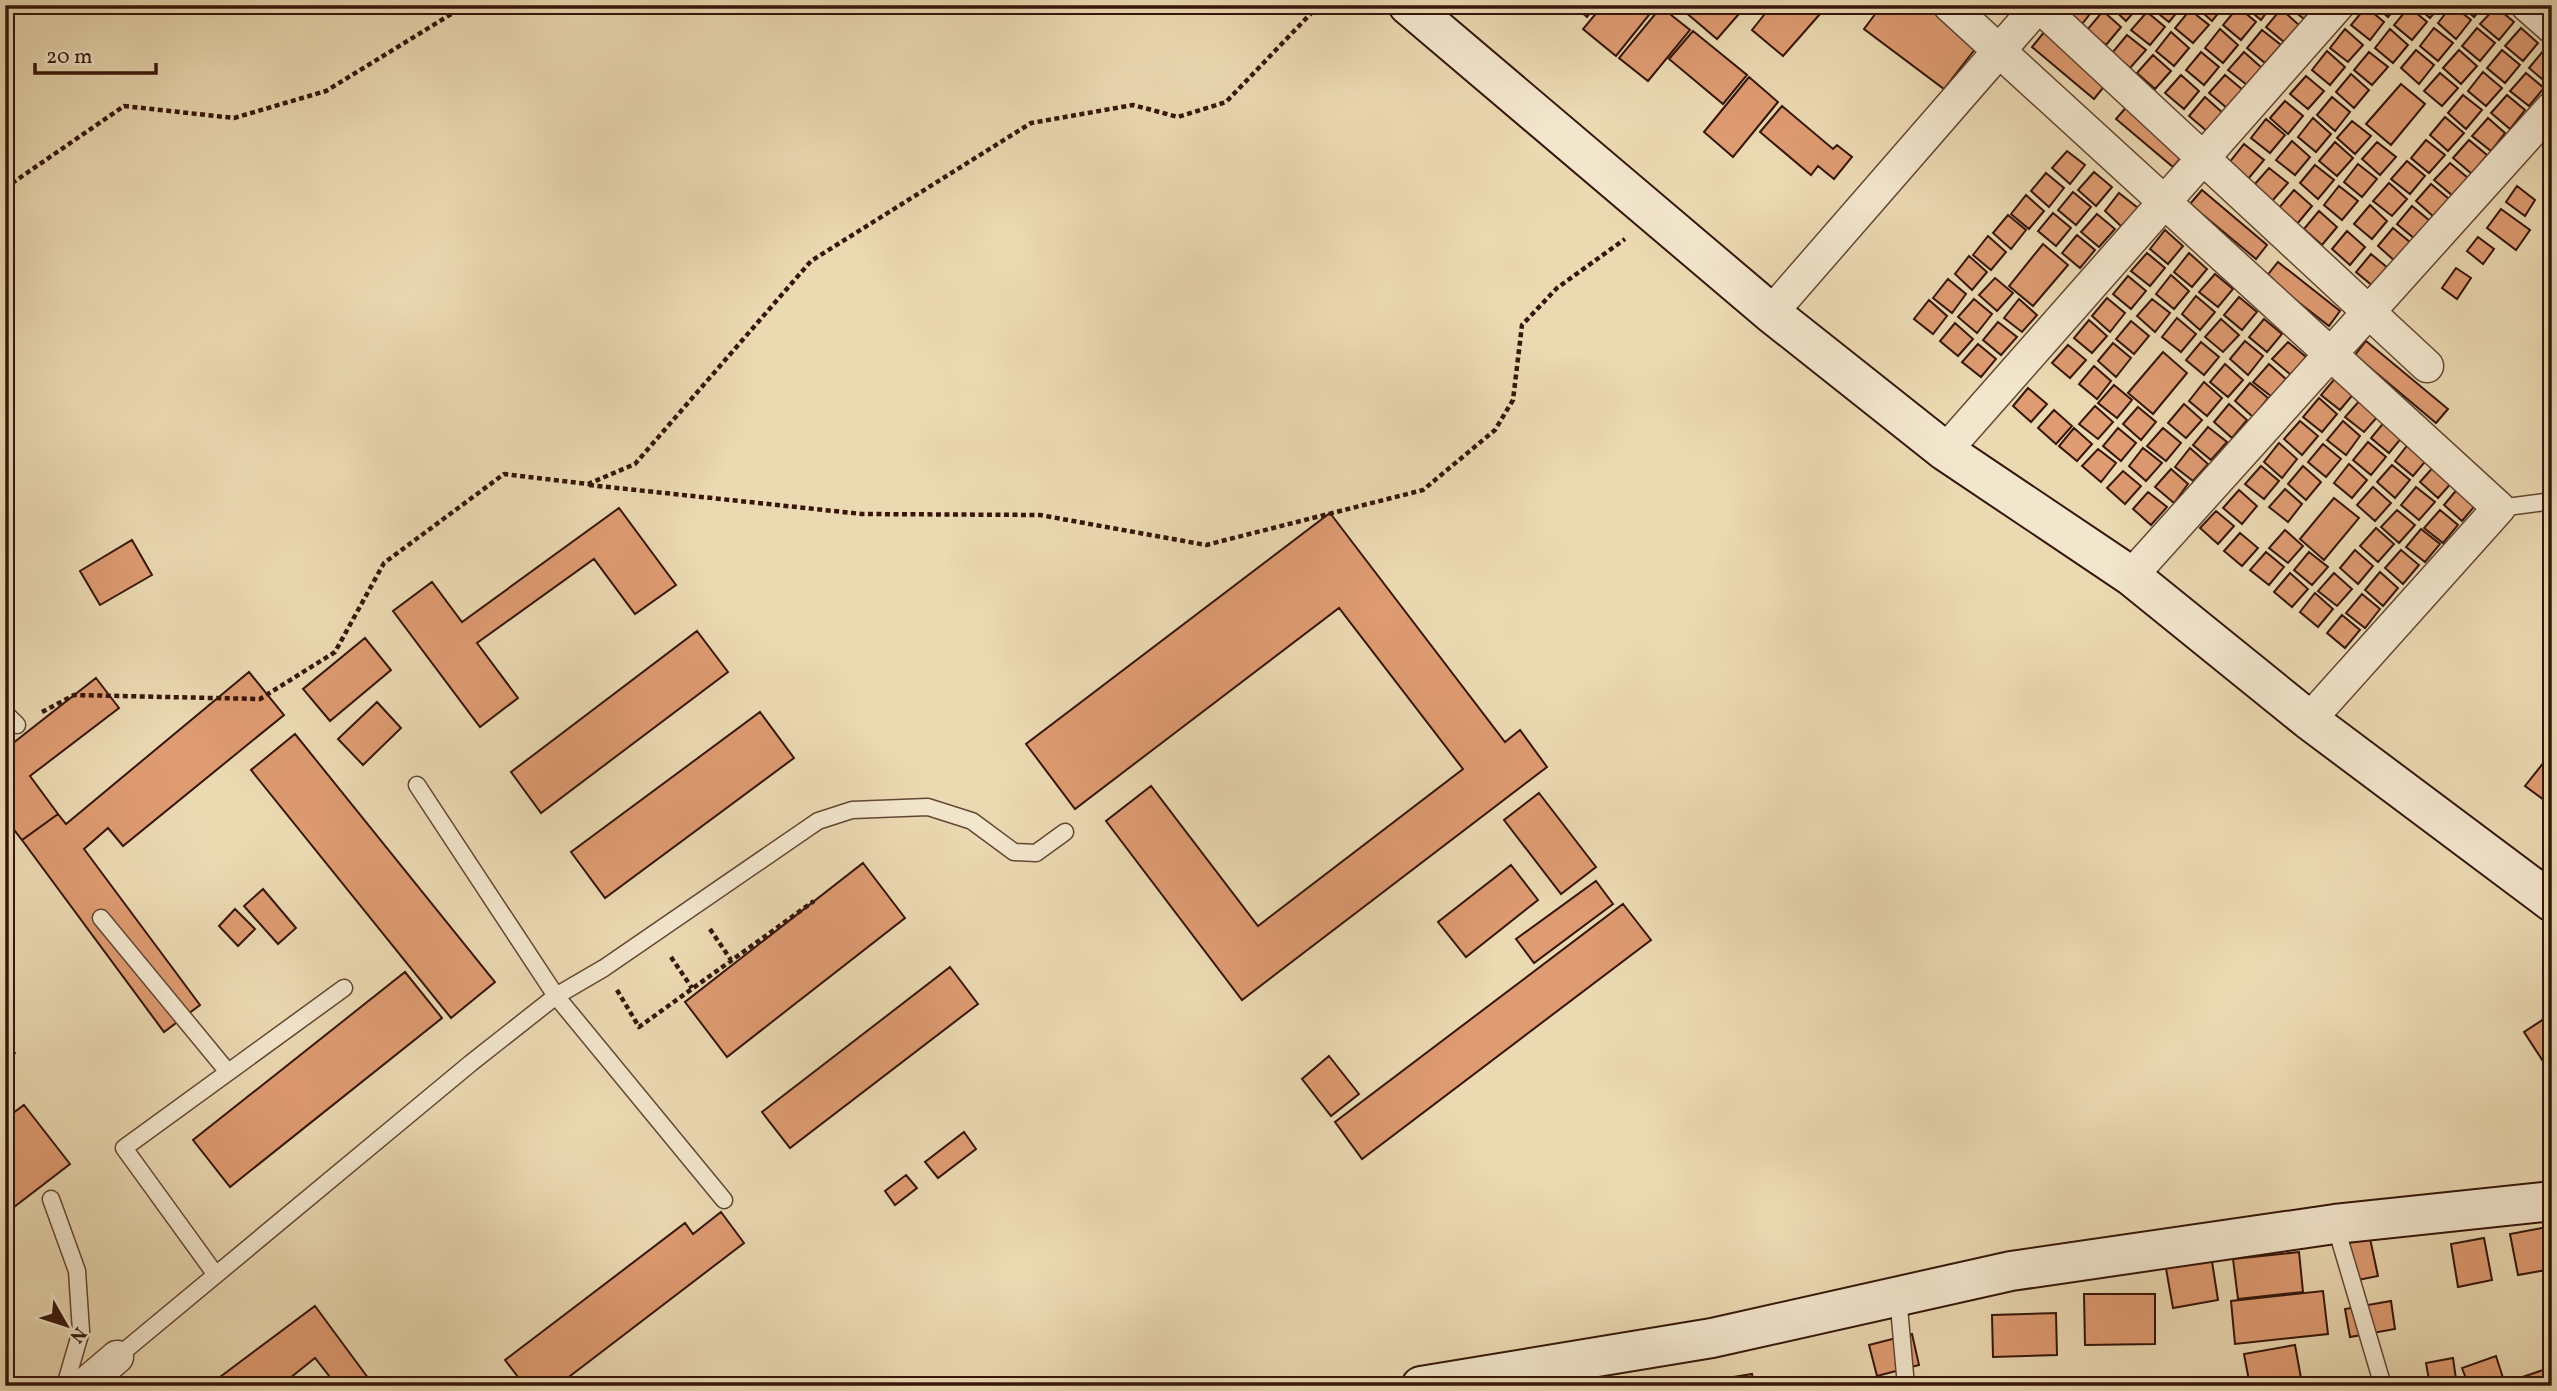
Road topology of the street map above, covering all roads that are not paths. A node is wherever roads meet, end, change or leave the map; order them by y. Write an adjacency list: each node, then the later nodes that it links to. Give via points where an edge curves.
1 (1408, 5): 12 (street)
2 (1949, 5): 7 (street)
3 (2039, 5): 7 (street); 9 (street)
4 (2338, 5): 9 (street)
5 (2527, 5): 6 (street)
6 (2552, 27)
7 (1999, 51): 10 (street); 12 (street)
8 (2552, 108): 11 (street)
9 (2203, 158): 10 (street); 11 (street)
10 (2164, 202): 13 (street); 15 (street)
11 (2368, 312): 13 (street); 14 (street)
12 (1771, 313): 15 (street)
13 (2330, 354): 17 (street); 18 (street)
14 (2427, 366)
15 (1945, 451): 18 (street)
16 (2552, 501): 17 (lane)
17 (2499, 508): 19 (street)
18 (2131, 576): 19 (street)
19 (2309, 720): 22 (street)
20 (417, 785): 25 (lane)
21 (1065, 832): 25 (lane, via 1036,853 1014,852 972,821 928,807 852,810 818,821)
22 (2552, 902)
23 (101, 918): 26 (lane)
24 (344, 988): 26 (lane)
25 (556, 996): 28 (lane); 31 (lane)
26 (228, 1072): 31 (lane, via 124,1148)
27 (51, 1199): 34 (lane, via 77,1271 81,1331)
28 (724, 1200)
29 (2552, 1201): 30 (street)
30 (2336, 1224): 32 (street, via 2011,1271); 38 (lane)
31 (216, 1275): 33 (lane)
32 (1898, 1296): 36 (street, via 1712,1338); 37 (lane)
33 (117, 1357): 35 (street)
34 (65, 1386)
35 (83, 1386)
36 (1421, 1386)
37 (1906, 1386)
38 (2383, 1386)

